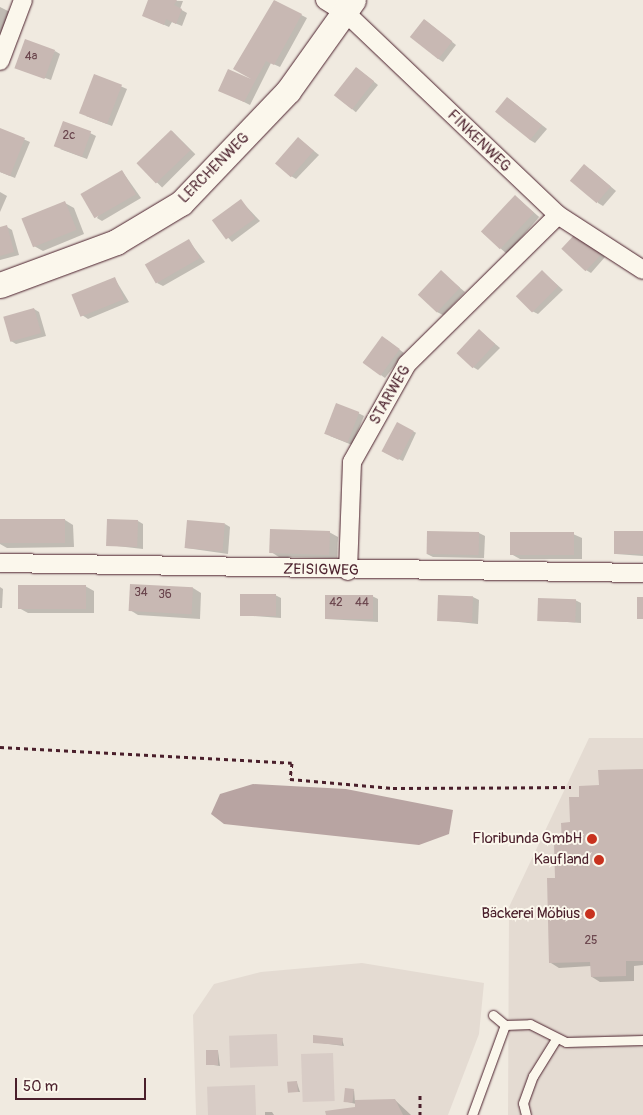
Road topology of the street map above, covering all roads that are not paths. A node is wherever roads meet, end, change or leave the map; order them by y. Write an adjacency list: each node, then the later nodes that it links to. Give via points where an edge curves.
1 (23, 0): 4 (street)
2 (325, 0): 3 (street, FINKENWEG)
3 (350, 7): 5 (street, FINKENWEG); 7 (street, LERCHENWEG, via 288,91 181,203 116,242)
4 (0, 61)
5 (558, 215): 6 (street, FINKENWEG); 9 (street, STARWEG, via 407,364 352,462)
6 (643, 270)
7 (0, 286)
8 (0, 563): 9 (street, ZEISIGWEG)
9 (348, 571): 10 (street, ZEISIGWEG)
10 (643, 573)
11 (493, 1015): 12 (lane)
12 (505, 1025): 13 (lane, via 530,1024); 15 (lane)
13 (556, 1039): 14 (lane, via 566,1042); 16 (lane, via 533,1076 523,1103)
14 (643, 1040)
15 (472, 1115)
16 (526, 1115)

